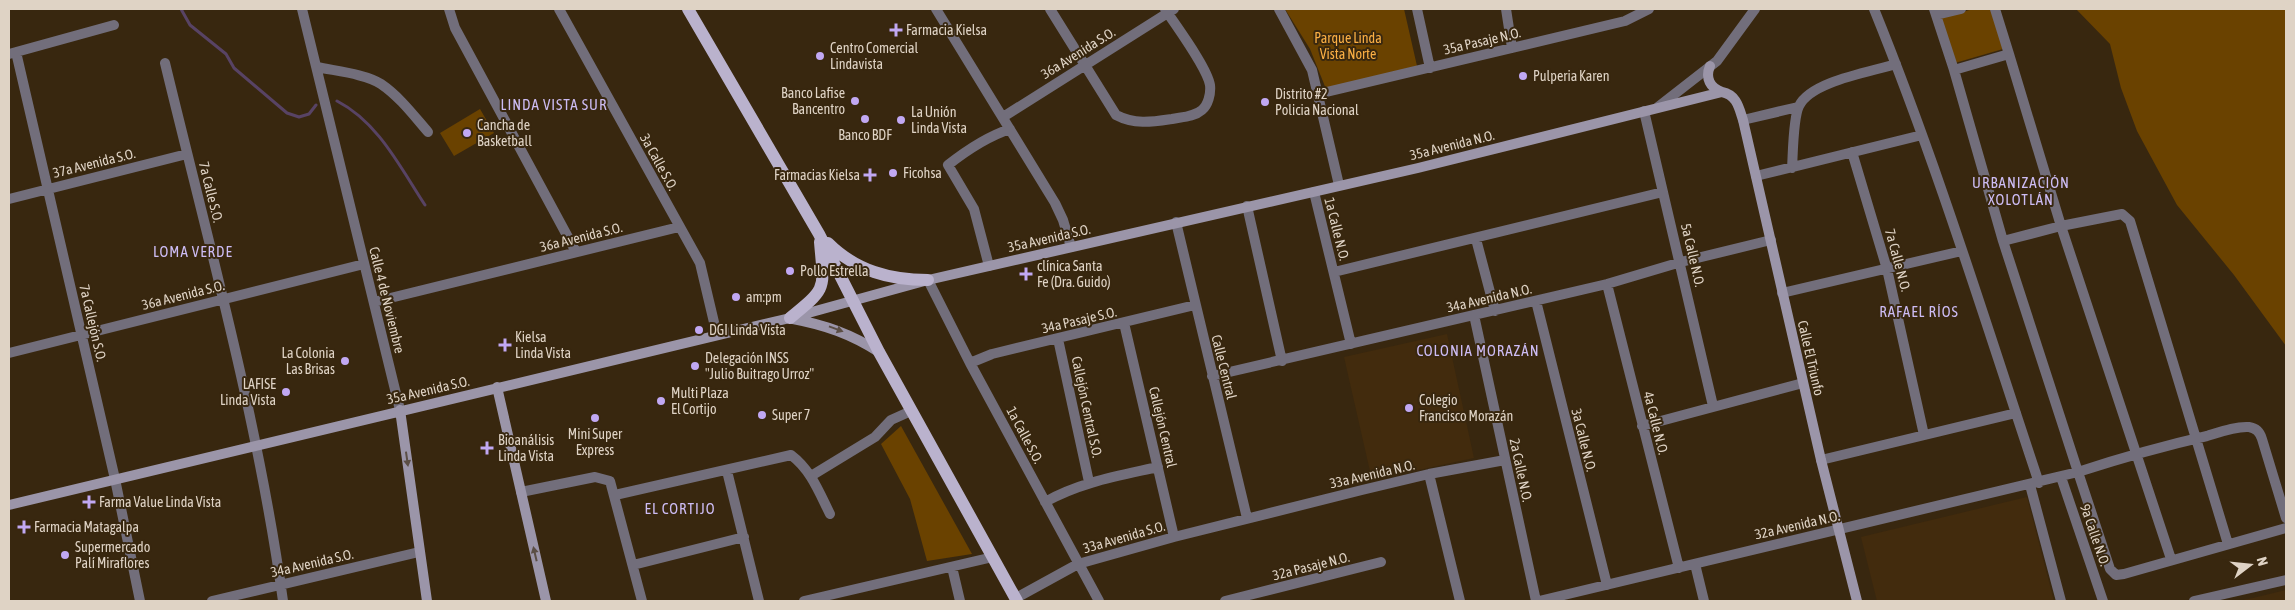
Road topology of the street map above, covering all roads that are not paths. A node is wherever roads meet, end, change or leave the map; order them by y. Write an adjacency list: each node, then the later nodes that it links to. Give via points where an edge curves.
1 (302, 9): 25 (street, Calle 4 de Noviembre)
2 (449, 9): 57 (street, via 455,28)
3 (559, 9): 50 (street, 3a Calle S.O.)
4 (688, 9): 51 (main road)
5 (936, 9): 33 (street)
6 (1050, 9): 23 (street)
7 (1279, 9): 29 (street, 1a Calle N.O., via 1312,70)
8 (1417, 9): 26 (street)
9 (1506, 9): 18 (street)
10 (1649, 9): 18 (street, 35a Pasaje N.O., via 1625,21)
11 (1755, 9): 24 (street)
12 (1874, 9): 22 (street)
13 (1961, 9): 16 (street)
14 (1995, 9): 20 (street)
15 (1169, 10): 23 (street, 36a Avenida S.O.); 23 (street, via 1210,85 1210,96 1202,110 1191,116 1143,123 1128,121 1116,115)
16 (1935, 12): 27 (street)
17 (114, 24): 19 (street)
18 (1512, 48): 26 (street, 35a Pasaje N.O.)
19 (13, 53): 43 (street, 7a Callejón S.O.)
20 (2009, 54): 27 (street); 49 (street)
21 (165, 63): 39 (street, 7a Calle S.O.)
22 (1896, 64): 31 (street, via 1823,86 1808,95); 37 (street)
23 (1085, 65): 33 (street, 36a Avenida S.O.)
24 (1710, 66): 28 (main road, via 1709,82); 30 (street)
25 (317, 67): 36 (street, via 381,84); 59 (street, Calle 4 de Noviembre)
26 (1430, 68): 29 (street, 35a Pasaje N.O.)
27 (1954, 70): 54 (street)
28 (1722, 92): 30 (main road, 35a Avenida N.O.); 34 (main road, Calle El Triunfo, via 1738,103)
29 (1318, 94): 42 (street, 1a Calle N.O.)
30 (1658, 107): 32 (main road, 35a Avenida N.O.)
31 (1798, 107): 34 (street); 40 (street)
32 (1644, 111): 42 (main road, 35a Avenida N.O.); 45 (street, 5a Calle N.O.)
33 (1003, 117): 35 (street)
34 (1743, 120): 41 (main road, Calle El Triunfo)
35 (1010, 129): 55 (street, via 1056,202); 60 (street, via 968,149 948,165 974,210)
36 (428, 132)
37 (1922, 135): 38 (street); 56 (street)
38 (1852, 152): 40 (street); 61 (street, 7a Calle N.O.)
39 (187, 154): 43 (street, 37a Avenida S.O.); 66 (street, 7a Calle S.O.)
40 (1792, 168): 41 (street)
41 (1756, 176): 53 (main road, Calle El Triunfo)
42 (1339, 185): 44 (main road, 35a Avenida N.O.)
43 (48, 188): 46 (street, 37a Avenida S.O.); 75 (street, 7a Callejón S.O.)
44 (1314, 192): 47 (main road, 35a Avenida N.O.); 62 (street, 1a Calle N.O.)
45 (1663, 192): 52 (street); 58 (street, 5a Calle N.O.)
46 (9, 199)
47 (1247, 206): 48 (main road, 35a Avenida N.O.); 81 (street)
48 (1176, 222): 55 (main road, 35a Avenida S.O.); 70 (street, Calle Central)
49 (2061, 226): 54 (street); 92 (street, via 2122,214 2130,221); 94 (street)
50 (679, 227): 57 (street, 36a Avenida S.O.); 76 (street, 3a Calle S.O., via 700,263)
51 (819, 234): 63 (main road, via 840,255 860,268 883,276); 69 (main road); 73 (main road, via 821,290)
52 (1476, 239): 62 (street); 71 (street)
53 (1771, 240): 58 (street, 34a Avenida N.O.); 65 (main road, Calle El Triunfo)
54 (2003, 241): 99 (street)
55 (1071, 247): 60 (main road, 35a Avenida S.O.)
56 (1962, 251): 61 (street); 89 (street)
57 (576, 252): 68 (street, 36a Avenida S.O.)
58 (1680, 262): 64 (street, 34a Avenida N.O.); 86 (street, 5a Calle N.O.)
59 (364, 264): 66 (street, 36a Avenida S.O.); 68 (street, Calle 4 de Noviembre)
60 (989, 266): 63 (main road, 35a Avenida S.O.)
61 (1887, 269): 65 (street); 91 (street, 7a Calle N.O.)
62 (1334, 272): 78 (street, 1a Calle N.O.)
63 (928, 280): 69 (main road); 82 (street, 1a Calle S.O.)
64 (1608, 284): 67 (street, 34a Avenida N.O.); 90 (street, 4a Calle N.O.)
65 (1782, 293): 84 (main road, Calle El Triunfo)
66 (223, 299): 75 (street, 36a Avenida S.O.); 93 (street, 7a Calle S.O.)
67 (1536, 301): 71 (street, 34a Avenida N.O.); 129 (street, 3a Calle N.O.)
68 (374, 302): 87 (street, Calle 4 de Noviembre)
69 (853, 302): 73 (main road, 35a Avenida S.O.); 79 (main road)
70 (1194, 306): 74 (street, 34a Pasaje S.O.); 83 (street, Calle Central)
71 (1495, 310): 72 (street, 34a Avenida N.O.)
72 (1474, 315): 78 (street, 34a Avenida N.O.); 95 (street, 2a Calle N.O.)
73 (790, 318): 76 (main road, 35a Avenida S.O.); 79 (main road, one-way to 79, via 847,333)
74 (1124, 323): 77 (street, 34a Pasaje S.O.); 97 (street, Callejón Central)
75 (82, 335): 80 (street, 36a Avenida S.O.); 103 (street, 7a Callejón S.O.)
76 (717, 335): 85 (main road, 35a Avenida S.O.)
77 (1058, 339): 82 (street, 34a Pasaje S.O., via 992,354); 104 (street, Callejón Central S.O.)
78 (1351, 344): 81 (street, 34a Avenida N.O.)
79 (879, 352): 88 (main road)
80 (9, 353)
81 (1282, 361): 83 (street, 34a Avenida N.O.)
82 (970, 363): 108 (street, 1a Calle S.O.)
83 (1212, 376): 111 (street, Calle Central)
84 (1803, 383): 86 (street); 96 (main road, Calle El Triunfo)
85 (497, 388): 87 (main road, 35a Avenida S.O.); 106 (main road)
86 (1713, 406): 90 (street)
87 (400, 410): 93 (main road, 35a Avenida S.O.); 118 (main road, Calle 4 de Noviembre, one-way to 118)
88 (911, 410): 101 (street, via 891,420 875,438); 119 (main road)
89 (2016, 413): 91 (street); 105 (street)
90 (1642, 426): 126 (street, 4a Calle N.O.)
91 (1924, 435): 96 (street)
92 (2197, 438): 94 (street, 32a Avenida N.O.); 112 (street, 32a Avenida N.O., via 2246,427 2260,433); 117 (street)
93 (255, 444): 103 (main road, 35a Avenida S.O.); 128 (street, 7a Calle S.O.)
94 (2136, 453): 99 (street, 32a Avenida N.O.); 120 (street)
95 (1505, 460): 100 (street, 33a Avenida N.O.); 144 (street, 2a Calle N.O.)
96 (1821, 460): 114 (main road, Calle El Triunfo)
97 (1158, 467): 104 (street); 116 (street, Callejón Central)
98 (727, 471): 101 (street, via 791,456); 107 (street); 115 (street)
99 (2078, 472): 102 (street, 32a Avenida N.O.); 120 (street, via 2110,569 2116,574 2124,574)
100 (1429, 474): 111 (street, 33a Avenida N.O.); 143 (street)
101 (811, 476): 110 (street)
102 (2061, 477): 105 (street, 32a Avenida N.O.); 148 (street, 9a Calle N.O.)
103 (115, 479): 109 (main road, 35a Avenida S.O.); 133 (street, 7a Callejón S.O.)
104 (1089, 482): 108 (street)
105 (2034, 484): 114 (street, 32a Avenida N.O.); 147 (street)
106 (521, 492): 107 (street, via 595,477 610,481); 137 (main road, one-way to 106)
107 (615, 495): 124 (street)
108 (1045, 502): 122 (street, 1a Calle S.O.)
109 (9, 505)
110 (830, 514)
111 (1247, 518): 116 (street, 33a Avenida S.O.)
112 (2286, 518)
113 (2286, 528): 117 (street)
114 (1839, 529): 123 (street, 32a Avenida N.O.); 146 (main road, Calle El Triunfo)
115 (744, 537): 124 (street); 139 (street)
116 (1174, 537): 122 (street, 33a Avenida S.O.)
117 (2228, 544): 120 (street)
118 (419, 552): 128 (street, 34a Avenida S.O.); 136 (main road, Calle 4 de Noviembre)
119 (993, 557): 125 (street); 132 (main road)
120 (2171, 559)
121 (1381, 562): 130 (street, 32a Pasaje N.O.)
122 (1078, 564): 132 (street, 33a Avenida S.O.); 141 (street, 1a Calle S.O.)
123 (1695, 564): 126 (street, 32a Avenida N.O.); 145 (street)
124 (633, 565): 138 (street)
125 (952, 567): 131 (street); 140 (street)
126 (1679, 568): 129 (street, 32a Avenida N.O.)
127 (2286, 580): 149 (street)
128 (281, 584): 134 (street, 34a Avenida S.O.); 135 (street, 7a Calle S.O.)
129 (1607, 585): 144 (street, 32a Avenida N.O.)
130 (1249, 598): 142 (street, 32a Pasaje N.O.)
131 (811, 600)
132 (1016, 600)
133 (140, 601)
134 (212, 601)
135 (283, 601)
136 (427, 601)
137 (546, 601)
138 (642, 601)
139 (759, 601)
140 (960, 601)
141 (1099, 601)
142 (1225, 601)
143 (1460, 601)
144 (1538, 601)
145 (1704, 601)
146 (1856, 601)
147 (2061, 601)
148 (2103, 601)
149 (2194, 601)

